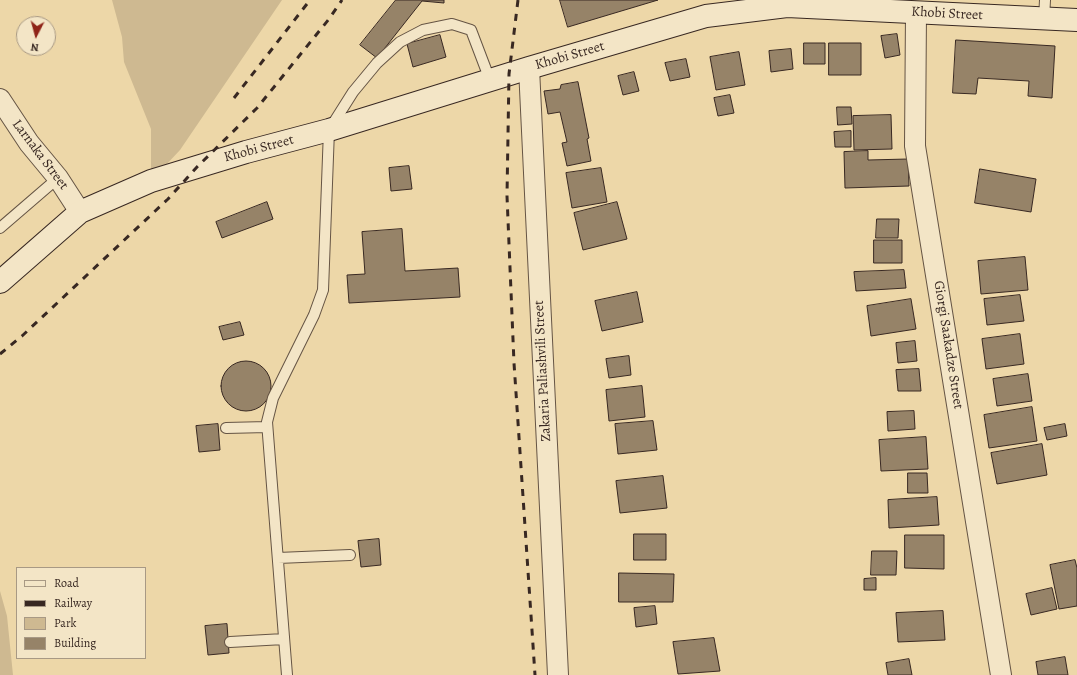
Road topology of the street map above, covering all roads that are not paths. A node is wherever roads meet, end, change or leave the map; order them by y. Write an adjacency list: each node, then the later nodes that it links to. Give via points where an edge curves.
1 (1044, 9): 2 (main road, Khobi Street); 3 (main road, Khobi Street)
2 (916, 13): 4 (main road, Khobi Street, via 787,6 706,16); 20 (street, Giorgi Saakadze Street, via 915,146)
3 (1077, 20)
4 (529, 68): 5 (main road, Khobi Street); 19 (street, Zakaria Paliashvili Street)
5 (490, 80): 7 (main road, Khobi Street); 7 (lane, via 471,30 452,24 423,30 400,42 377,63 353,92)
6 (0, 99): 8 (street, Larnaka Street, via 29,143)
7 (329, 130): 9 (main road, Khobi Street, via 151,181); 12 (lane, via 323,290 314,316 273,398)
8 (58, 178): 9 (street, Larnaka Street); 10 (lane)
9 (80, 212): 11 (main road, Khobi Street)
10 (0, 228)
11 (0, 282)
12 (267, 427): 13 (lane); 15 (lane)
13 (226, 428)
14 (350, 555): 15 (lane)
15 (278, 558): 16 (lane)
16 (284, 639): 17 (lane); 18 (lane)
17 (230, 642)
18 (287, 675)
19 (558, 675)
20 (1001, 675)

